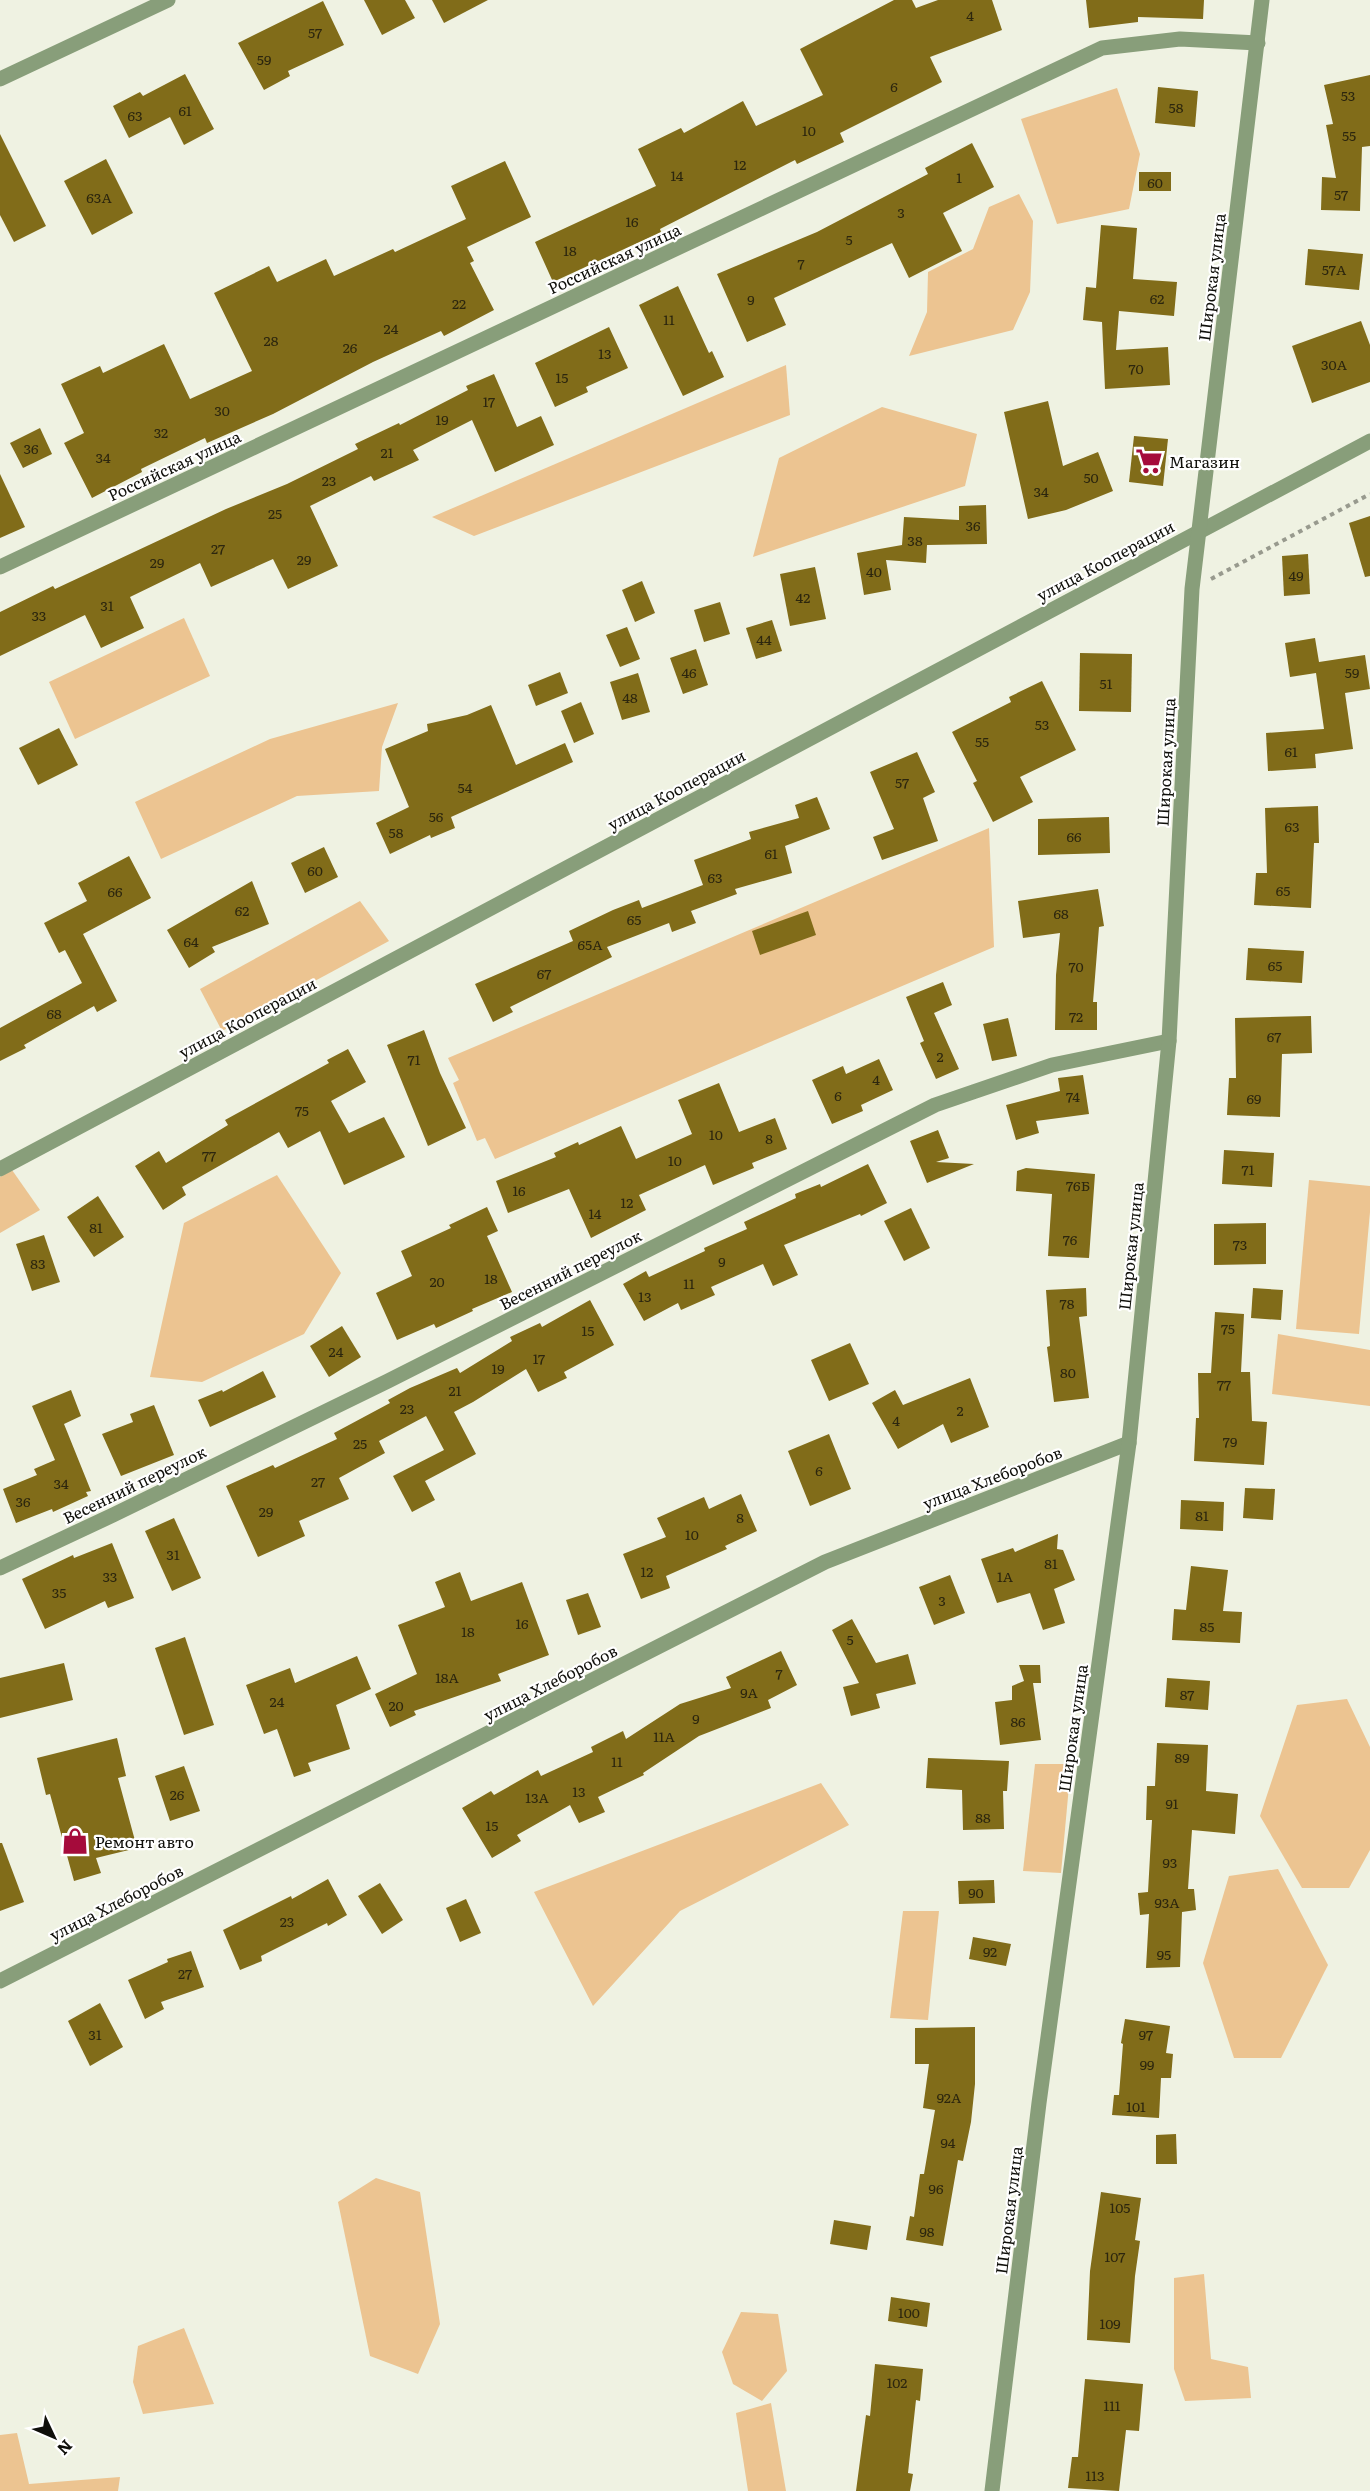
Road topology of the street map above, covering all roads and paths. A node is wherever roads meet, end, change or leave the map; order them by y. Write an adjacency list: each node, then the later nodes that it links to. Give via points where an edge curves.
1 (168, 0): 4 (street)
2 (1262, 0): 3 (street, Широкая улица)
3 (1258, 43): 7 (street, Широкая улица); 8 (street, Российская улица, via 1180,39 1102,48)
4 (0, 79)
5 (1370, 441): 7 (street, улица Кооперации)
6 (1370, 494): 9 (path)
7 (1199, 531): 9 (street, Широкая улица); 11 (street, улица Кооперации)
8 (0, 567)
9 (1192, 590): 10 (street, Широкая улица)
10 (1169, 1041): 12 (street, Широкая улица); 13 (street, Весенний переулок, via 1052,1065 935,1105 367,1391)
11 (0, 1169)
12 (1128, 1443): 14 (street, улица Хлеборобов, via 825,1562); 15 (street, Широкая улица)
13 (0, 1568)
14 (0, 1981)
15 (992, 2491)

